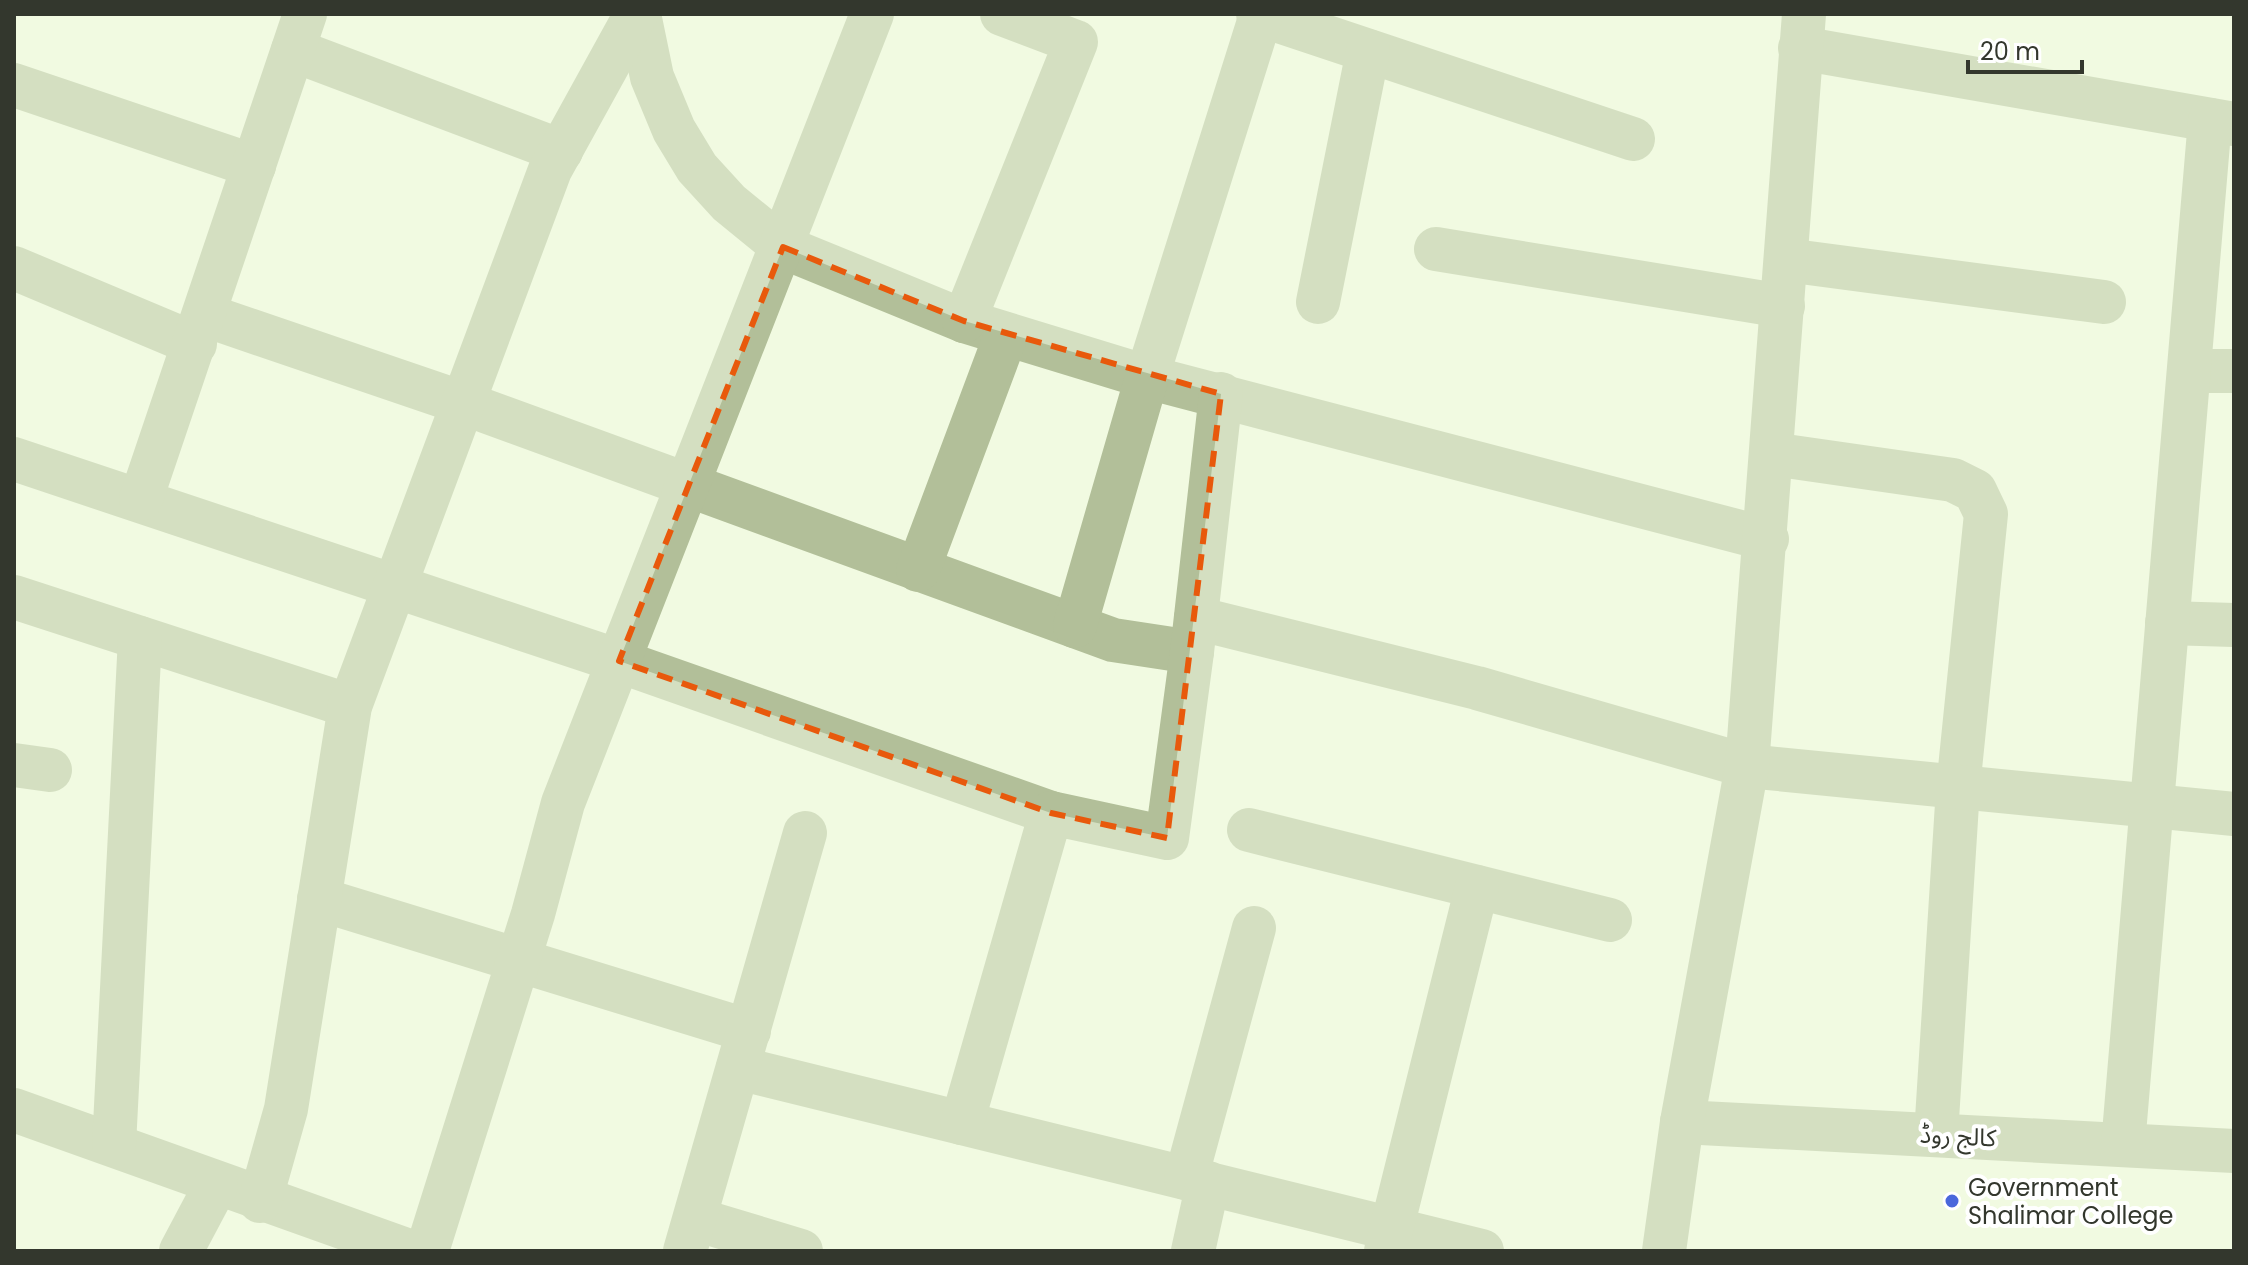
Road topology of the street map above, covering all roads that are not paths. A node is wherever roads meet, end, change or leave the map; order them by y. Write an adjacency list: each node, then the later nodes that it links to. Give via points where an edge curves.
1 (638, 14): 11 (street); 13 (street, via 652,77 697,168 729,203)
2 (872, 14): 13 (street)
3 (1002, 14): 20 (street, via 1076,42)
4 (1274, 17): 7 (street); 25 (street)
5 (1802, 31): 9 (street); 15 (street)
6 (299, 32): 11 (street); 12 (street)
7 (1368, 51): 10 (street); 17 (street)
8 (14, 85): 12 (street)
9 (2222, 122): 23 (street)
10 (1633, 139)
11 (561, 151): 27 (street)
12 (254, 166): 21 (street)
13 (783, 247): 20 (street); 30 (street)
14 (1436, 249): 19 (street)
15 (1786, 260): 18 (street); 19 (street)
16 (14, 268): 21 (street)
17 (1318, 302)
18 (2104, 302)
19 (1783, 306): 28 (street)
20 (964, 321): 22 (street)
21 (200, 329): 27 (street); 31 (street)
22 (1006, 335): 25 (street); 33 (street)
23 (2189, 371): 24 (street); 36 (street)
24 (2234, 371)
25 (1147, 377): 26 (street); 38 (street)
26 (1221, 394): 32 (street); 39 (street)
27 (463, 403): 30 (street); 34 (street)
28 (1772, 454): 32 (street); 44 (street, via 1953,480 1975,491 1986,514)
29 (14, 459): 31 (street)
30 (689, 486): 33 (street); 41 (street)
31 (141, 499): 34 (street)
32 (1767, 539): 43 (street)
33 (918, 570): 38 (street)
34 (393, 588): 41 (street); 42 (street)
35 (14, 597): 40 (street)
36 (2167, 623): 37 (street); 45 (street)
37 (2234, 625)
38 (1075, 626): 39 (street, via 1113,640)
39 (1194, 635): 43 (street, via 1477,688); 46 (street, via 1167,838)
40 (140, 638): 42 (street); 60 (street)
41 (619, 661): 46 (street); 54 (street, via 563,803)
42 (350, 706): 51 (street)
43 (1747, 766): 44 (street); 57 (street)
44 (1958, 788): 45 (street); 59 (street)
45 (2151, 806): 47 (street); 61 (street)
46 (1051, 813): 58 (street)
47 (2234, 814)
48 (1249, 830): 50 (street)
49 (805, 833): 55 (street)
50 (1477, 887): 52 (street); 67 (street)
51 (319, 899): 54 (street); 65 (street, via 286,1109)
52 (1610, 920)
53 (1254, 928): 63 (street)
54 (519, 961): 55 (street); 70 (street)
55 (743, 1050): 58 (street); 66 (street)
56 (14, 1110): 60 (street)
57 (1682, 1122): 59 (street, کالج روڈ); 74 (street)
58 (962, 1123): 63 (street)
59 (1936, 1135): 61 (street, کالج روڈ)
60 (114, 1145): 64 (street)
61 (2123, 1145): 62 (street, کالج روڈ)
62 (2234, 1151)
63 (1197, 1181): 67 (street); 72 (street)
64 (216, 1185): 65 (street); 68 (street)
65 (260, 1201): 69 (street)
66 (690, 1235): 71 (street)
67 (1388, 1240): 73 (street)
68 (181, 1251)
69 (409, 1251)
70 (427, 1251)
71 (801, 1251)
72 (1193, 1251)
73 (1482, 1251)
74 (1664, 1251)

